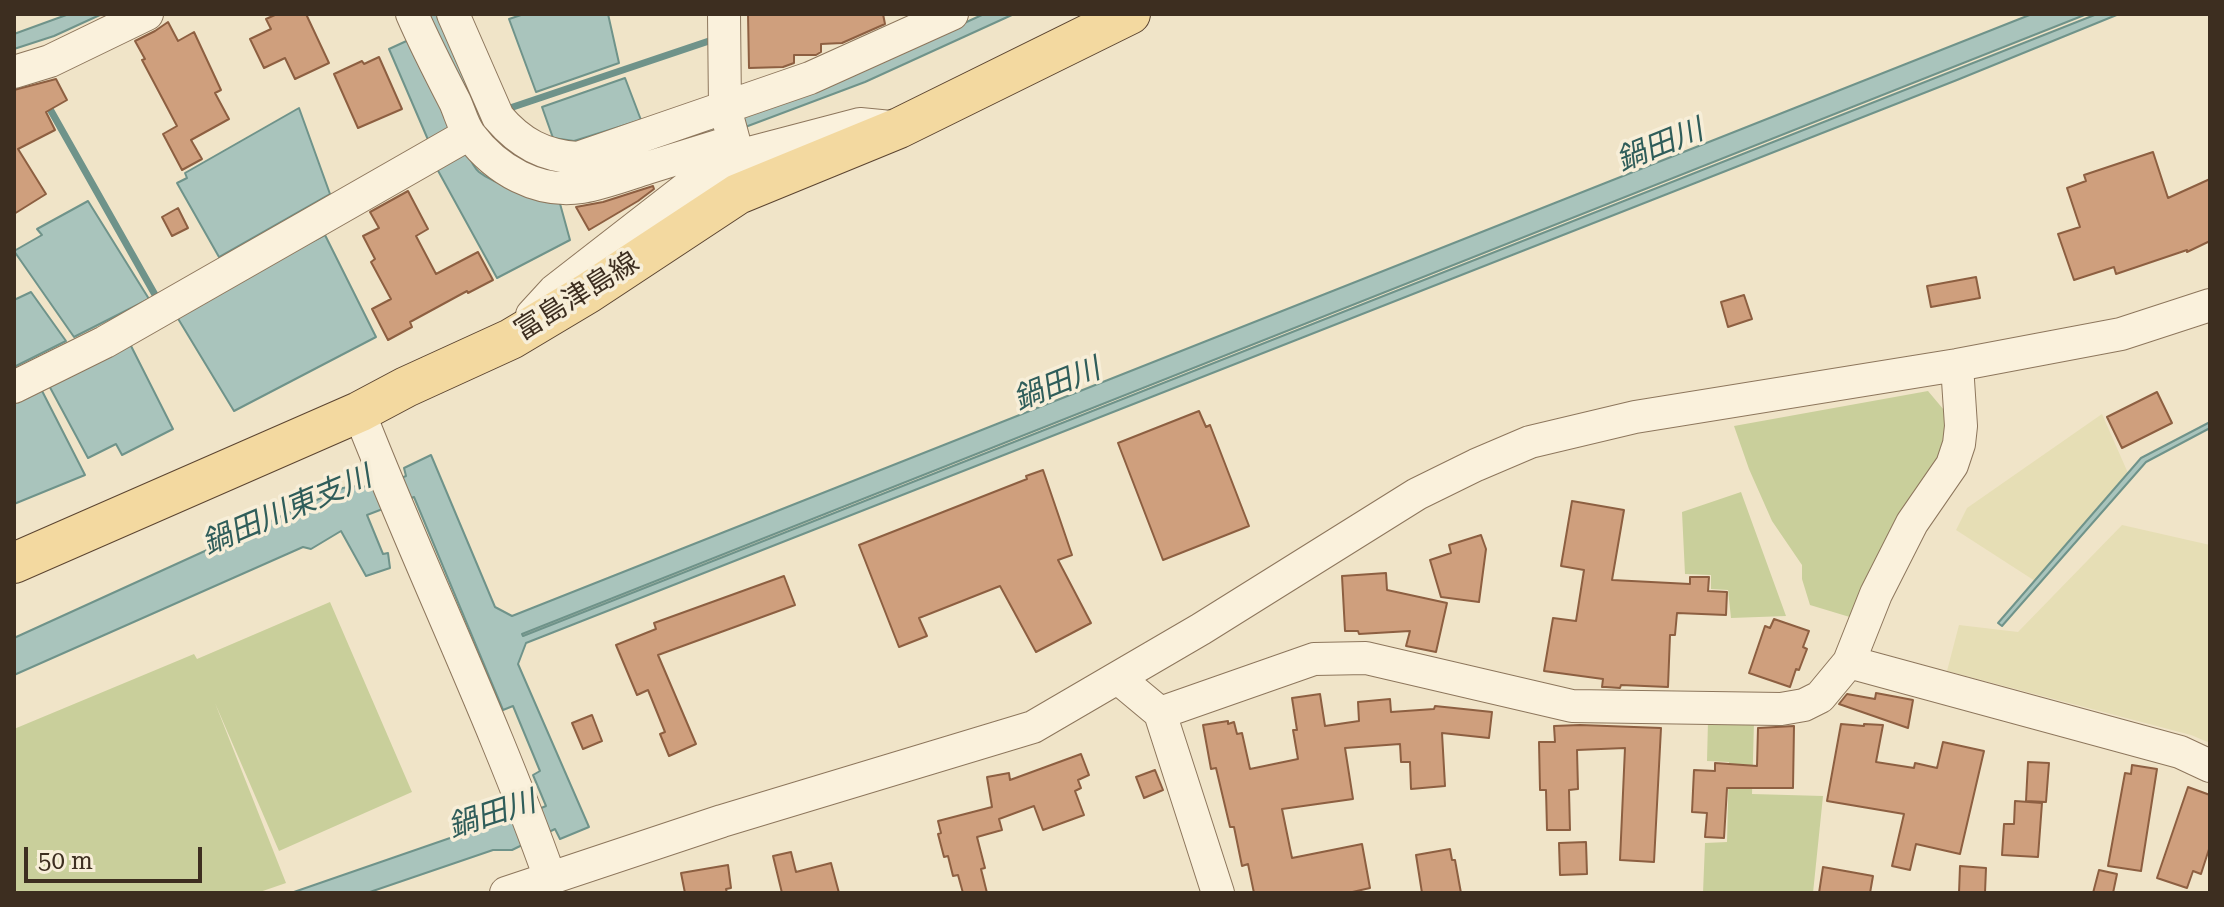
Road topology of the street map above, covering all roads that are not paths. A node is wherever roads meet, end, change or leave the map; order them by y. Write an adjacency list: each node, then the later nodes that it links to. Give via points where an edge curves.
1 (147, 14): 7 (street, via 50,61)
2 (412, 14): 9 (street)
3 (453, 14): 10 (street, via 498,117 519,138 546,153 578,158)
4 (724, 14): 10 (street)
5 (952, 14): 10 (street, via 810,78)
6 (1130, 14): 8 (main road, 富島津島線)
7 (14, 72)
8 (899, 128): 10 (street, via 860,124); 12 (main road, 富島津島線, via 738,194)
9 (469, 134): 10 (street, via 511,172 557,187 607,181); 14 (street, via 118,335)
10 (733, 135): 12 (street, via 702,176 554,291)
11 (2210, 305): 13 (street, via 2121,334)
12 (511, 339): 15 (main road, 富島津島線)
13 (1957, 365): 17 (street, via 1961,426 1952,465 1890,565); 18 (street, via 1635,417 1530,442 1417,494)
14 (14, 387)
15 (359, 412): 16 (main road, 富島津島線); 21 (street)
16 (14, 563)
17 (1849, 662): 19 (street, via 1820,697 1781,709 1572,706 1366,658 1314,659); 20 (street, via 2180,752)
18 (1118, 678): 19 (street); 21 (street, via 1033,727 722,821)
19 (1160, 713): 23 (street)
20 (2210, 766)
21 (545, 863): 22 (street)
22 (506, 893)
23 (1218, 893)

